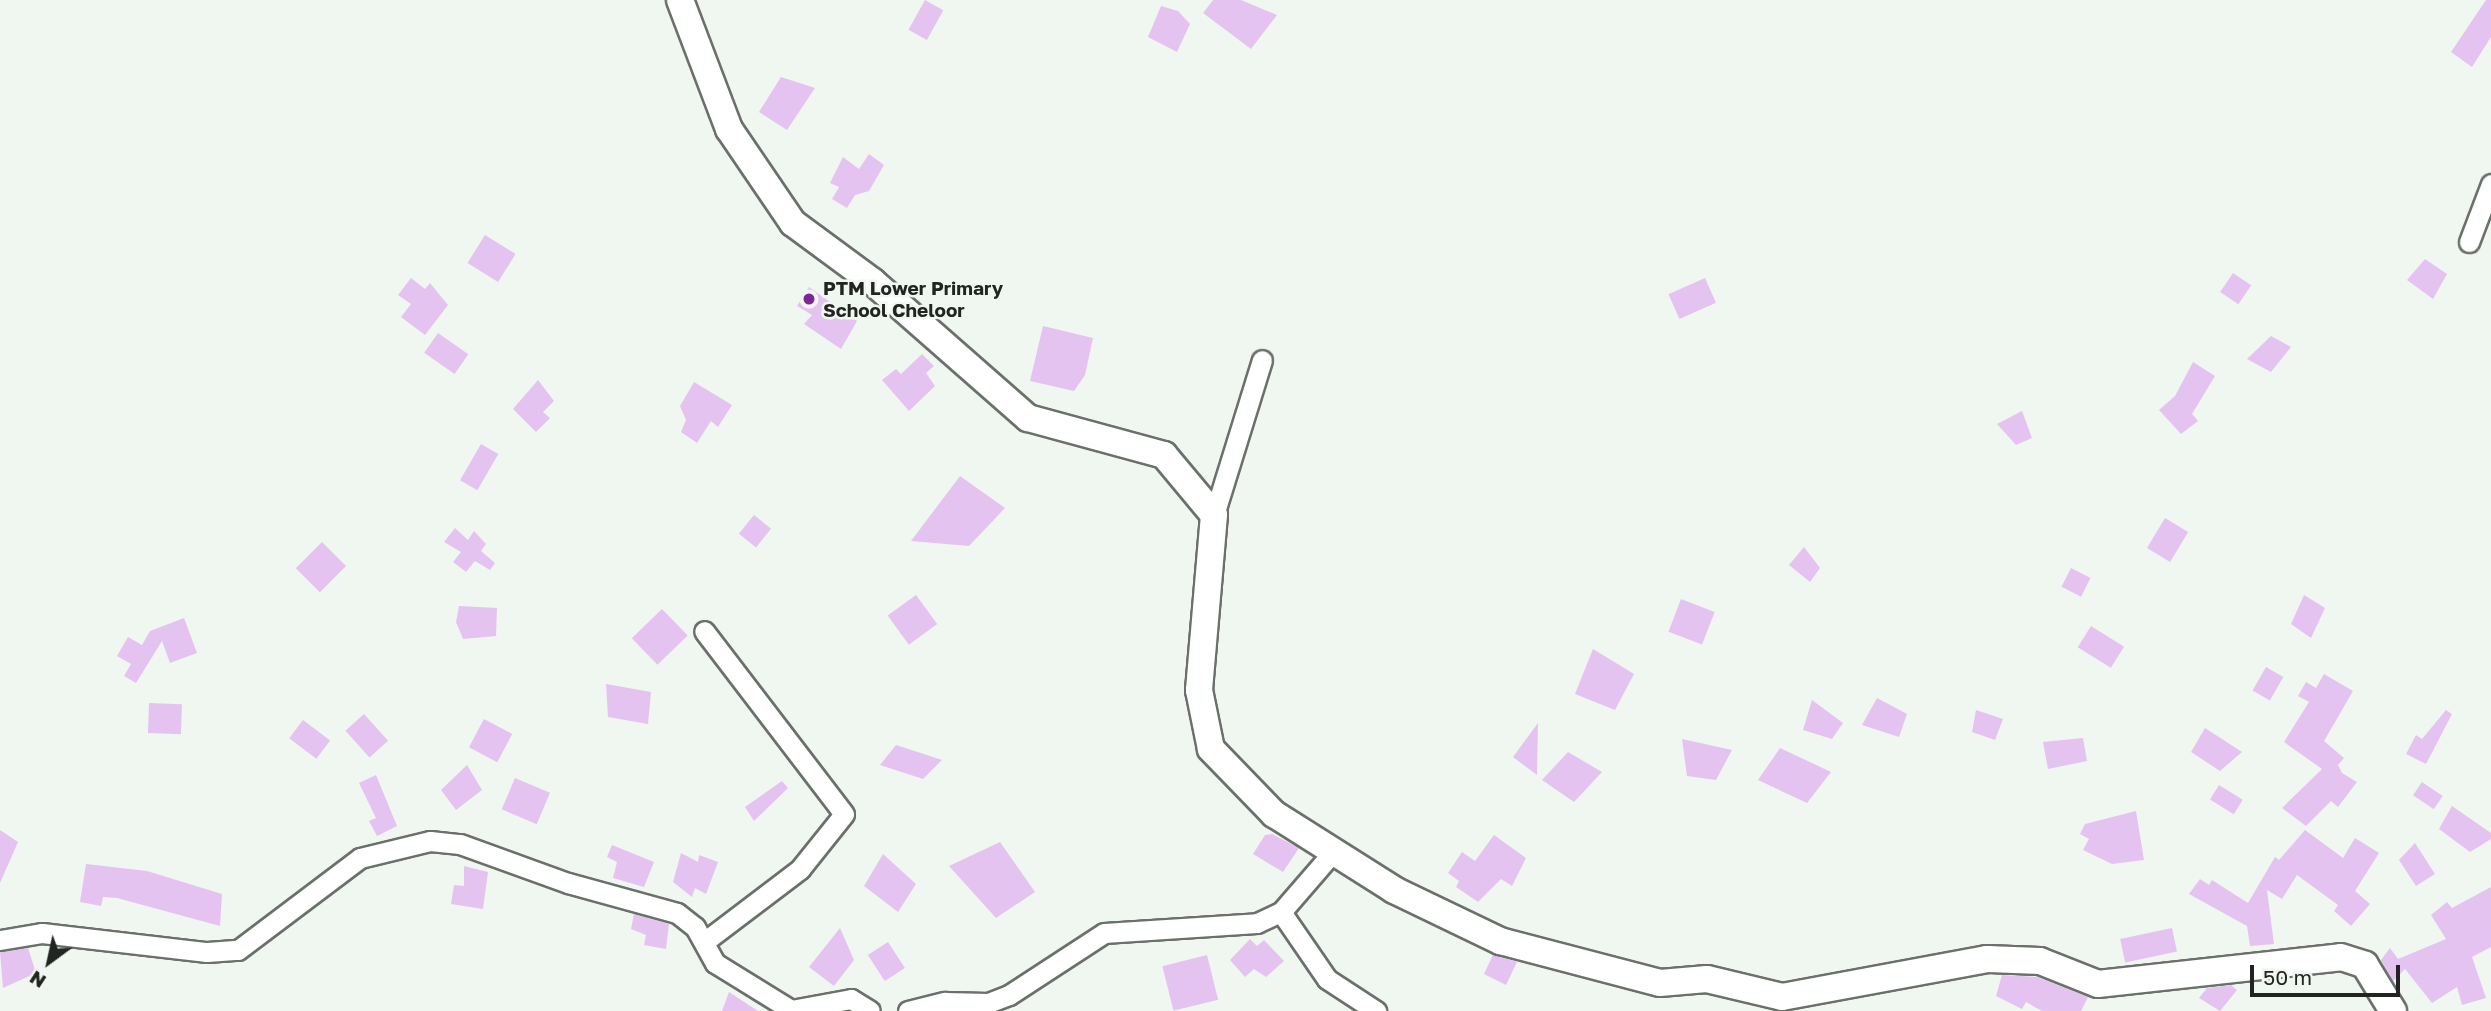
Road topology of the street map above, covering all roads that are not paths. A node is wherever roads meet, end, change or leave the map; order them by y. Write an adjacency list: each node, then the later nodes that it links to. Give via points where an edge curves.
1 (680, 0): 5 (main road, via 729,129 793,223 873,282 1028,418 1164,456)
2 (2491, 184): 3 (street)
3 (2469, 242)
4 (1262, 360): 5 (street)
5 (1214, 515): 7 (main road, via 1199,690 1211,749 1274,814)
6 (704, 631): 10 (street, via 844,814 800,869)
7 (1333, 852): 8 (street); 14 (main road, via 1394,890 1500,941 1624,977 1660,982 1707,979 1782,997 1987,959 2040,961 2098,984 2341,957 2365,965)
8 (1281, 912): 12 (street, via 1257,923 1104,933 1009,995 988,1003 945,1002); 13 (street, via 1327,979)
9 (0, 940): 10 (street, via 42,933 207,952 238,950 360,859 430,841 460,844 568,883 677,913)
10 (704, 942): 11 (street, via 715,964 738,982 791,1010 851,999)
11 (870, 1011)
12 (908, 1011)
13 (1376, 1011)
14 (2393, 1011)

